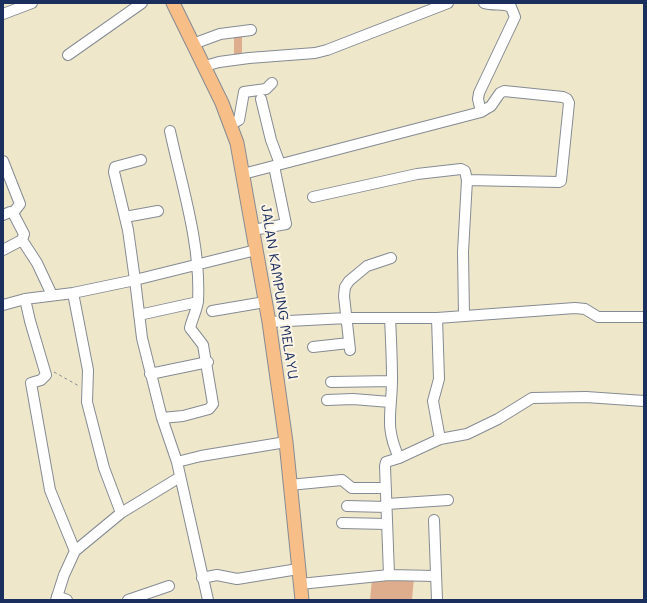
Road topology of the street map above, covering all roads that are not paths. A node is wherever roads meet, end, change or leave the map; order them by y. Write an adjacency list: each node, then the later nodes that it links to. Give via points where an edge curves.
1 (32, 3): 6 (street)
2 (142, 3): 10 (street)
3 (173, 3): 9 (main road, JALAN KAMPUNG MELAYU)
4 (448, 3): 11 (street, via 327,50 238,59)
5 (484, 3): 14 (street, via 511,7 515,16 480,93 478,99)
6 (19, 5): 7 (street)
7 (3, 14)
8 (251, 30): 9 (street, via 220,34)
9 (193, 44): 11 (main road, JALAN KAMPUNG MELAYU)
10 (68, 54)
11 (205, 66): 15 (main road, JALAN KAMPUNG MELAYU)
12 (272, 83): 15 (street, via 266,89 244,92 238,120)
13 (261, 99): 19 (street)
14 (481, 112): 19 (street); 21 (street, via 490,106 500,93 509,90 567,99 570,103 562,179 559,182)
15 (230, 125): 20 (main road, JALAN KAMPUNG MELAYU, via 237,143)
16 (170, 131): 31 (street)
17 (141, 160): 25 (street, via 115,168)
18 (3, 161): 24 (street, via 20,204)
19 (277, 165): 20 (street); 26 (street, via 286,224)
20 (243, 174): 26 (main road, JALAN KAMPUNG MELAYU)
21 (467, 180): 22 (street, via 465,171 460,169 417,174); 41 (street, via 463,252)
22 (313, 197)
23 (158, 211): 25 (street)
24 (8, 214): 27 (street, via 24,234)
25 (125, 217): 32 (street)
26 (252, 230): 29 (main road, JALAN KAMPUNG MELAYU)
27 (22, 240): 28 (street); 34 (street, via 37,263)
28 (3, 250)
29 (256, 250): 31 (street); 37 (main road, JALAN KAMPUNG MELAYU)
30 (391, 258): 42 (street, via 367,266 349,281 344,296)
31 (198, 264): 32 (street); 36 (street)
32 (135, 280): 33 (street); 40 (street)
33 (73, 293): 34 (street); 66 (street, via 88,370 86,402 104,468)
34 (52, 295): 35 (street)
35 (25, 299): 38 (street); 70 (street, via 45,377 26,384 50,490)
36 (198, 302): 40 (street); 48 (street, via 190,328 203,344)
37 (265, 302): 39 (street); 46 (main road, JALAN KAMPUNG MELAYU)
38 (3, 305)
39 (212, 311)
40 (139, 315): 49 (street)
41 (464, 316): 44 (street); 45 (street, via 575,308 584,309 598,317)
42 (347, 318): 43 (street); 46 (street); 47 (street, via 349,346)
43 (390, 318): 44 (street); 50 (street)
44 (437, 318): 56 (street, via 439,379 432,401)
45 (644, 318)
46 (269, 322): 57 (main road, JALAN KAMPUNG MELAYU)
47 (313, 347)
48 (208, 362): 49 (street); 55 (street, via 213,404 211,407 183,416)
49 (150, 374): 55 (street)
50 (392, 381): 51 (street); 54 (street)
51 (331, 382)
52 (327, 400): 54 (street)
53 (644, 401): 56 (street, via 586,397 532,398 467,434)
54 (390, 402): 58 (street, via 391,436)
55 (162, 418): 59 (street)
56 (440, 439): 58 (street)
57 (286, 442): 59 (street); 61 (main road, JALAN KAMPUNG MELAYU)
58 (399, 458): 62 (street, via 386,462)
59 (176, 462): 60 (street)
60 (180, 477): 66 (street); 74 (street)
61 (290, 485): 62 (street, via 342,480 352,488); 71 (main road, JALAN KAMPUNG MELAYU)
62 (386, 488): 64 (street)
63 (448, 500): 64 (street)
64 (387, 505): 65 (street); 69 (street)
65 (347, 506)
66 (121, 513): 70 (street)
67 (434, 520): 73 (street)
68 (342, 523): 69 (street)
69 (387, 524): 72 (street)
70 (75, 551): 78 (street)
71 (298, 569): 74 (street, via 236,579 217,576); 75 (main road, JALAN KAMPUNG MELAYU)
72 (389, 575): 73 (street); 75 (street)
73 (435, 576): 82 (street)
74 (202, 578): 80 (street)
75 (300, 584): 81 (main road, JALAN KAMPUNG MELAYU)
76 (169, 586): 77 (street)
77 (153, 596): 79 (street)
78 (60, 599)
79 (128, 600)
80 (208, 600)
81 (302, 600)
82 (437, 600)

